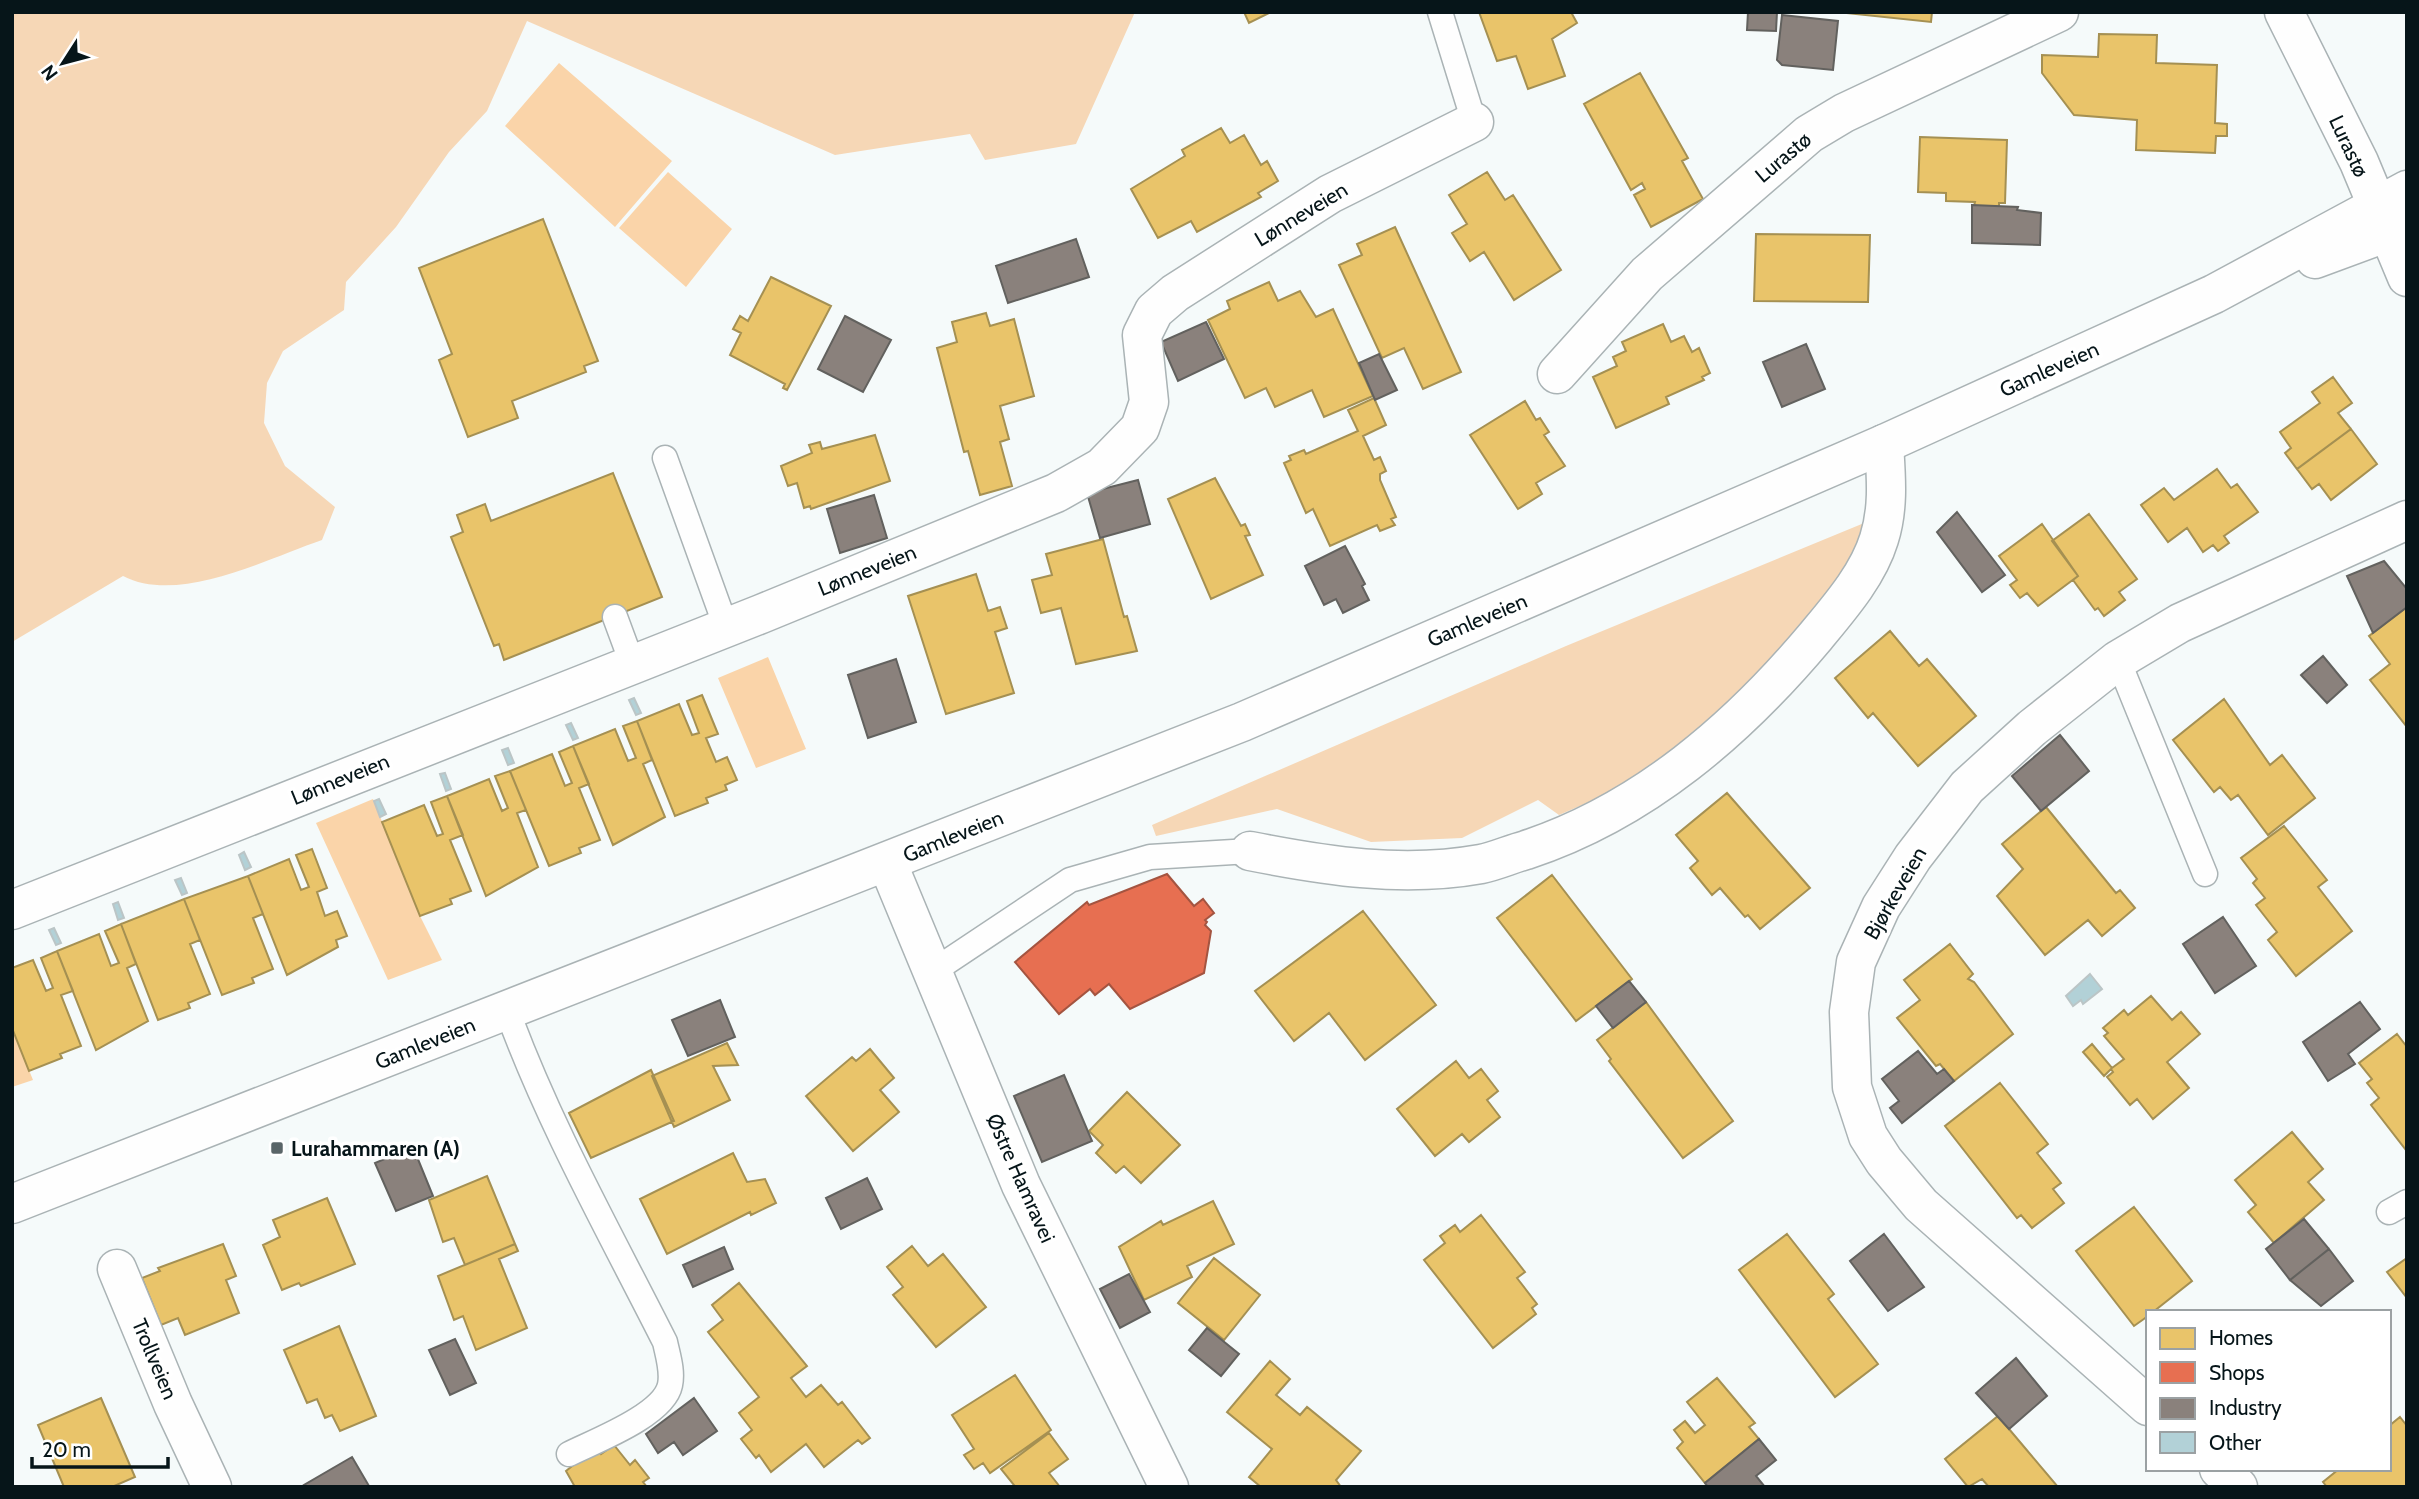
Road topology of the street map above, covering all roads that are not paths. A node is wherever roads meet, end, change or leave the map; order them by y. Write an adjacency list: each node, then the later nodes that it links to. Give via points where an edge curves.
1 (1440, 12): 4 (lane, Lønneveien)
2 (2059, 12): 7 (street, Lurastø, via 1844,113 1809,134 1647,274)
3 (2284, 12): 5 (street, Lurastø, via 2359,162)
4 (1474, 122): 12 (street, Lønneveien, via 1330,194 1164,302 1142,335 1149,402 1140,428 1102,467 1056,494)
5 (2394, 213): 6 (street); 8 (street, Gamleveien)
6 (2407, 277)
7 (1557, 374)
8 (1884, 444): 15 (street, via 1887,494 1879,539 1850,595 1790,666 1715,742 1637,799 1560,839 1483,864 1418,872 1322,865); 16 (street, Gamleveien, via 1242,722)
9 (666, 458): 12 (lane)
10 (2407, 520): 13 (street, Bjørkeveien, via 2180,623)
11 (615, 617): 14 (lane)
12 (726, 627): 14 (street, Lønneveien)
13 (2118, 660): 17 (lane); 23 (street, Bjørkeveien, via 1967,787 1913,857 1881,907 1856,962 1849,1012 1852,1087 1868,1136 1889,1167 1922,1205)
14 (632, 663): 18 (street, Lønneveien)
15 (1250, 851): 19 (lane, via 1150,857 1070,880)
16 (887, 862): 19 (street, Østre Hamravei); 20 (street, Gamleveien)
17 (2205, 874)
18 (12, 910)
19 (932, 972): 27 (street, Østre Hamravei, via 1021,1185)
20 (507, 1010): 21 (street, Gamleveien); 24 (lane, via 573,1161 665,1342 671,1372 670,1388 650,1413)
21 (12, 1204)
22 (117, 1269): 26 (street, Trollveien)
23 (2146, 1404)
24 (569, 1454)
25 (2221, 1471): 28 (street)
26 (212, 1487)
27 (1169, 1487)
28 (2238, 1487)

